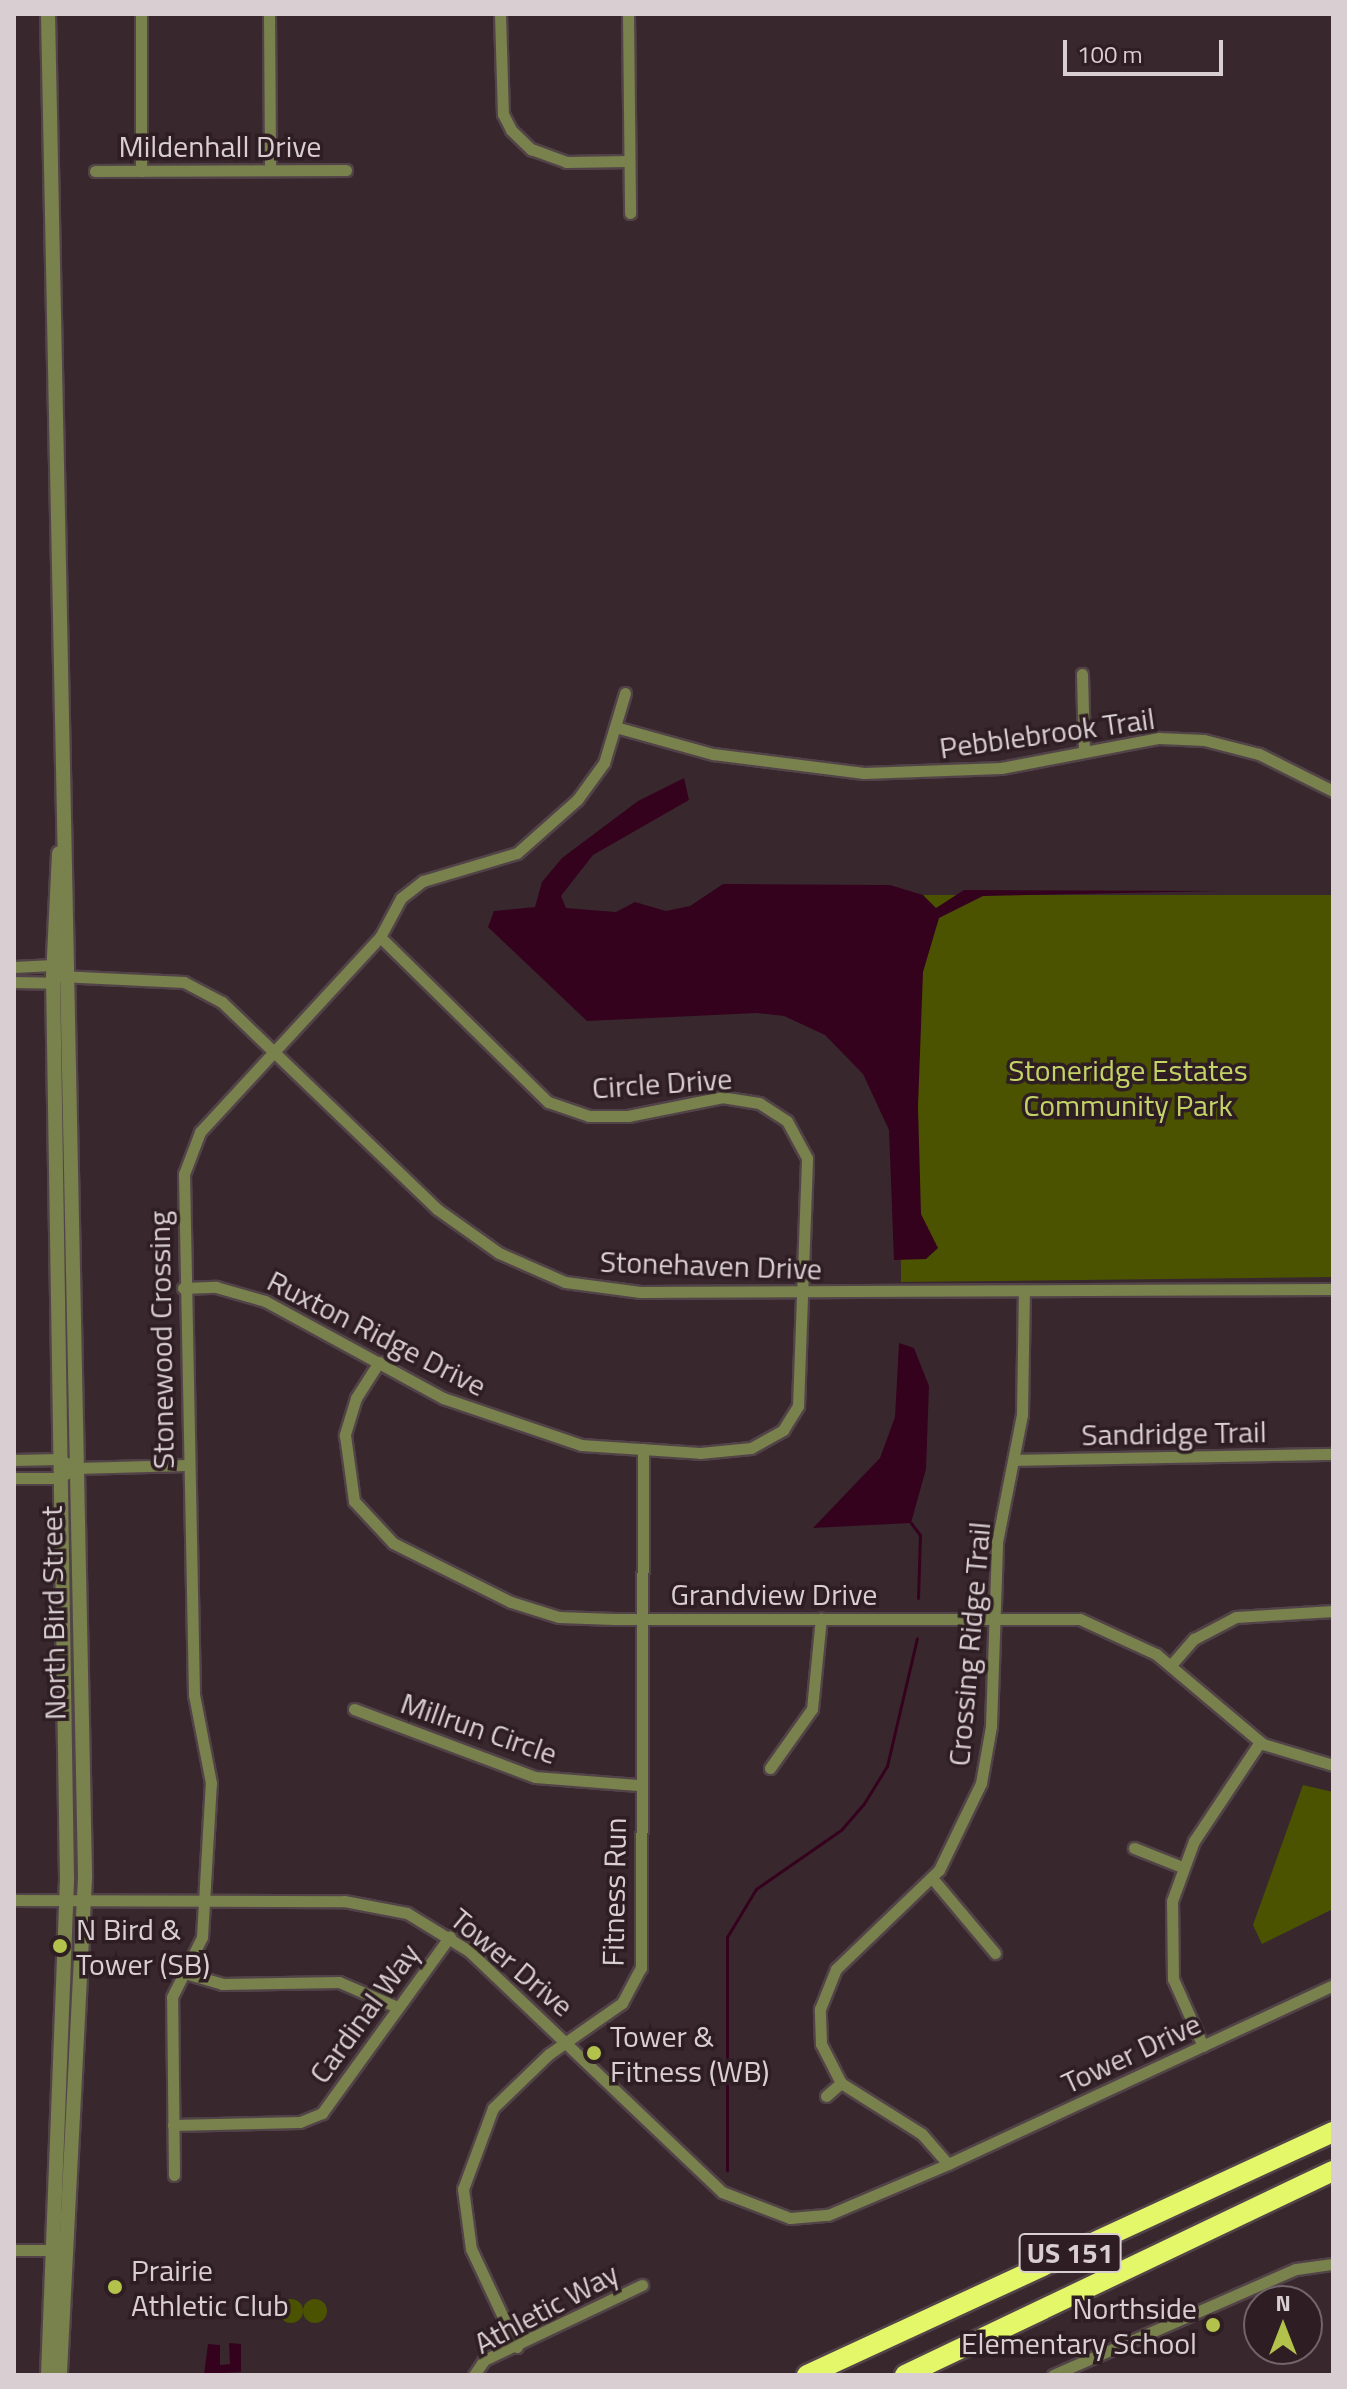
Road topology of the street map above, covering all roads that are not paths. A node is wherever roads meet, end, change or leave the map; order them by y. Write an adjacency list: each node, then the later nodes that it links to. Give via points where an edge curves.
1 (48, 14): 19 (street, North Bird Street, via 60,849)
2 (141, 14): 10 (street)
3 (269, 14): 7 (street)
4 (500, 14): 6 (street, via 503,114 511,130 531,149 566,162)
5 (628, 14): 6 (street)
6 (629, 161): 11 (street)
7 (270, 169): 8 (street, Mildenhall Drive); 10 (street, Mildenhall Drive)
8 (346, 170)
9 (95, 171): 10 (street, Mildenhall Drive)
10 (141, 171)
11 (630, 213)
12 (1082, 674): 15 (street)
13 (625, 693): 14 (street, Stonewood Crossing)
14 (619, 728): 15 (street, Pebblebrook Trail, via 713,754 864,773 1001,768); 17 (street, Stonewood Crossing, via 604,763 551,827 517,853 423,881 401,898)
15 (1084, 749): 16 (street, Pebblebrook Trail, via 1204,740 1259,754)
16 (1333, 791)
17 (380, 937): 21 (street, Stonewood Crossing); 25 (street, Circle Drive, via 548,1102 589,1116 628,1116 723,1097 759,1103 787,1121 807,1158)
18 (14, 967): 19 (street, Stonehaven Drive)
19 (56, 975): 20 (street, Stonehaven Drive); 21 (street, Stonehaven Drive, via 184,982 222,1002); 29 (street, North Bird Street); 33 (street, North Bird Street)
20 (14, 982)
21 (272, 1046): 22 (street, Stonewood Crossing, via 200,1132 184,1174); 25 (street, Stonehaven Drive, via 437,1209 499,1253 565,1282 640,1292)
22 (183, 1288): 26 (street, Ruxton Ridge Drive, via 240,1292); 32 (street, Stonewood Crossing)
23 (1333, 1289): 24 (street, Stonehaven Drive)
24 (1024, 1292): 25 (street, Stonehaven Drive); 31 (street, Crossing Ridge Trail)
25 (802, 1293): 27 (street, Ruxton Ridge Drive, via 804,1382 783,1430 751,1448)
26 (379, 1362): 27 (street, Ruxton Ridge Drive, via 498,1420 581,1445); 39 (street, Grandview Drive, via 356,1398 345,1435 354,1501 376,1531 524,1607 559,1617)
27 (643, 1449): 39 (street, Fitness Run)
28 (1333, 1454): 31 (street, Sandridge Trail)
29 (59, 1459): 30 (street); 33 (street); 35 (street, North Bird Street)
30 (14, 1460)
31 (1015, 1460): 37 (street, Crossing Ridge Trail, via 997,1542)
32 (186, 1465): 33 (street); 51 (street, Stonewood Crossing, via 194,1695 211,1783)
33 (76, 1468): 35 (street); 52 (street, North Bird Street)
34 (14, 1478): 35 (street)
35 (59, 1478): 50 (street, North Bird Street)
36 (1333, 1611): 40 (street, via 1236,1617 1194,1639)
37 (992, 1616): 38 (street, Grandview Drive); 40 (street, Grandview Drive, via 1080,1619 1129,1637); 48 (street, Crossing Ridge Trail, via 988,1755 969,1818)
38 (821, 1618): 39 (street, Grandview Drive); 44 (street, via 812,1709)
39 (640, 1619): 45 (street, Fitness Run)
40 (1171, 1665): 42 (street, Grandview Drive)
41 (354, 1709): 45 (street, Millrun Circle, via 535,1777)
42 (1260, 1742): 43 (street, Grandview Drive); 47 (street)
43 (1333, 1765)
44 (770, 1768)
45 (638, 1785): 58 (street, Fitness Run, via 641,1968 622,2003)
46 (1134, 1848): 47 (street)
47 (1182, 1867): 59 (street, via 1172,1901 1170,1962)
48 (932, 1878): 54 (street); 60 (street, Crossing Ridge Trail, via 829,1977 819,2023)
49 (14, 1900): 50 (street, Tower Drive)
50 (67, 1900): 52 (street, Tower Drive); 70 (street, North Bird Street)
51 (207, 1900): 52 (street, Tower Drive); 53 (street, Tower Drive, via 365,1902); 55 (street, Stonewood Crossing)
52 (83, 1901): 70 (street, North Bird Street)
53 (450, 1936): 57 (street, Cardinal Way); 58 (street, Tower Drive)
54 (995, 1953)
55 (188, 1974): 57 (street, via 222,1984 339,1982); 63 (street, Stonewood Crossing, via 172,1997)
56 (1333, 1985): 59 (street, Tower Drive)
57 (397, 2007): 63 (street, Cardinal Way, via 313,2119)
58 (568, 2041): 65 (street, Tower Drive, via 722,2192 767,2213 828,2215); 73 (street, Fitness Run, via 493,2108 463,2189 471,2249)
59 (1203, 2046): 65 (street, Tower Drive)
60 (841, 2083): 61 (street); 65 (street, via 922,2134)
61 (826, 2096)
62 (1333, 2119): 68 (highway)
63 (173, 2125): 67 (street, Stonewood Crossing)
64 (1333, 2132): 68 (highway, US 151)
65 (948, 2164)
66 (1333, 2172): 78 (highway, US 151)
67 (174, 2175)
68 (1163, 2211): 77 (highway, US 151)
69 (14, 2250): 70 (street)
70 (58, 2250): 74 (street, North Bird Street); 75 (street, North Bird Street)
71 (1333, 2264): 79 (street, via 1296,2269)
72 (642, 2285): 73 (street, Athletic Way)
73 (517, 2347): 76 (street, Athletic Way, via 484,2360)
74 (48, 2375)
75 (60, 2375)
76 (474, 2375)
77 (807, 2375)
78 (905, 2375)
79 (1053, 2375)

